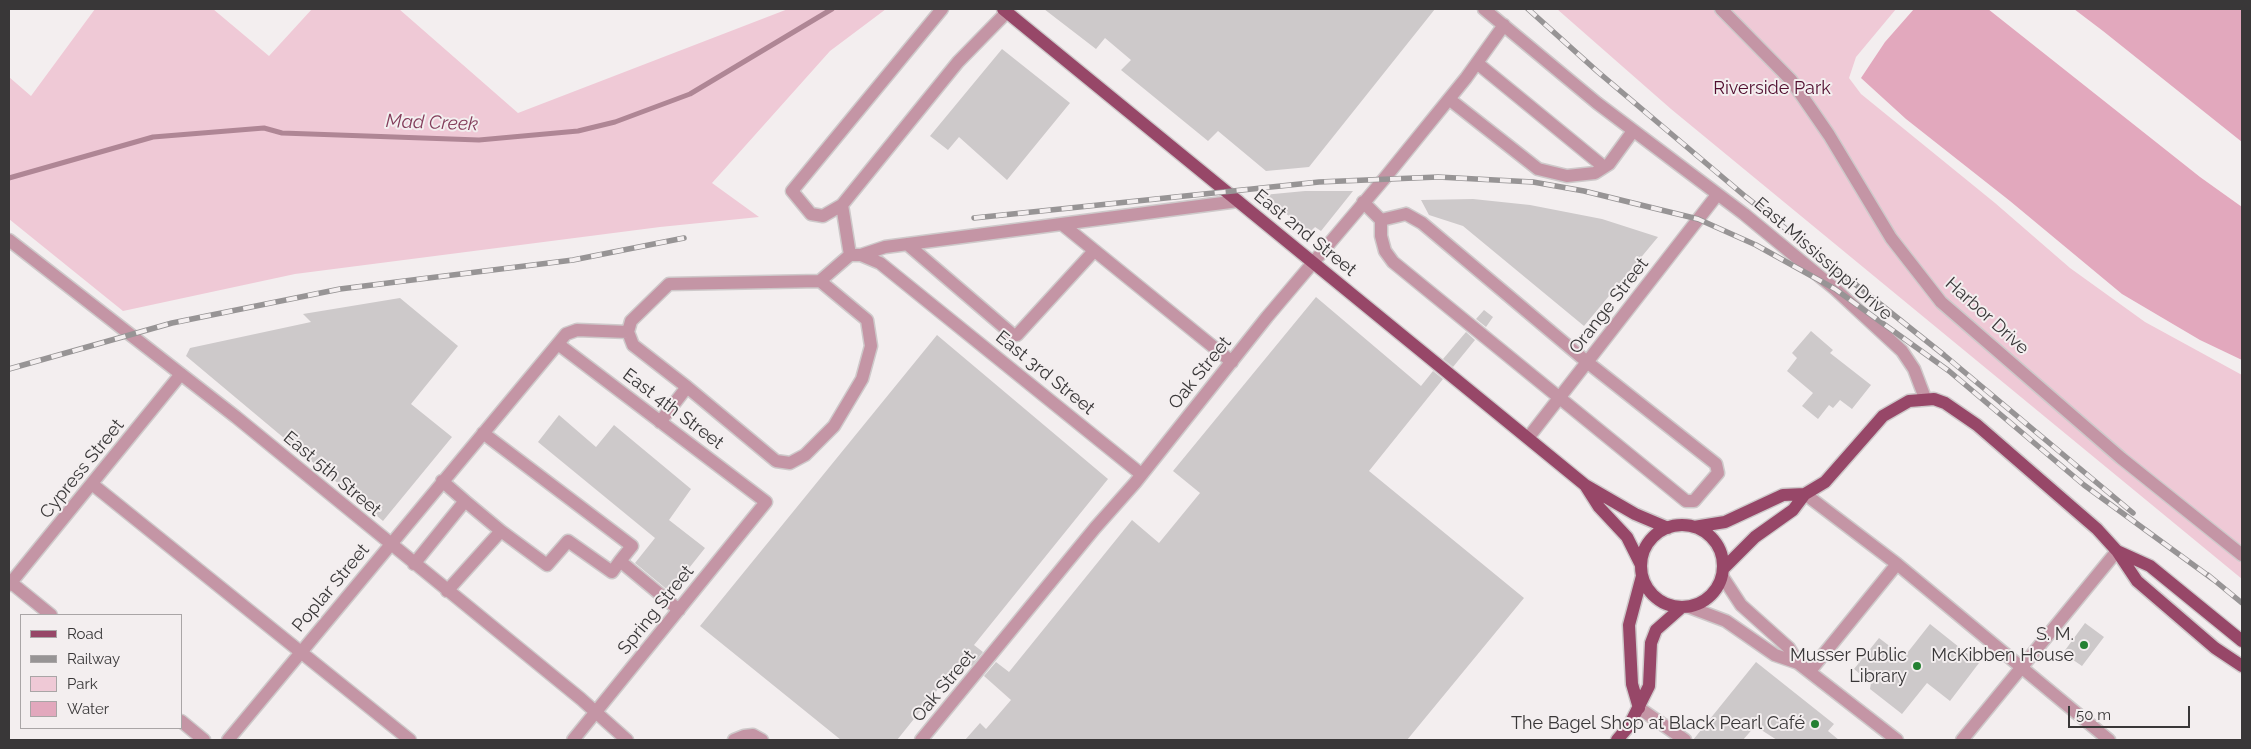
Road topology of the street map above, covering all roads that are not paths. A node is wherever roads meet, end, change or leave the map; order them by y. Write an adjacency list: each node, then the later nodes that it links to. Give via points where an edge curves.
1 (942, 9): 13 (street, via 792,191 815,216 823,216)
2 (1484, 9): 5 (street, East Mississippi Drive)
3 (1005, 11): 11 (main road, East 2nd Street); 13 (street, via 958,62)
4 (1729, 12): 45 (street, Harbor Drive, via 1791,80 1829,135 1891,238 1941,302 2121,458)
5 (1504, 26): 6 (street, Oak Street); 8 (street, East Mississippi Drive)
6 (1477, 63): 7 (street, Oak Street); 9 (street)
7 (1449, 99): 9 (street, via 1538,169 1566,176 1589,174); 12 (street, Oak Street)
8 (1633, 131): 9 (street); 10 (street, East Mississippi Drive)
9 (1604, 167)
10 (1717, 195): 25 (street, Orange Street); 29 (street, East Mississippi Drive, via 1835,288 1902,351 1914,369)
11 (1238, 201): 15 (street); 20 (main road, East 2nd Street)
12 (1363, 202): 14 (street); 20 (street, Oak Street)
13 (842, 205): 19 (street)
14 (1381, 220): 25 (street, via 1406,214 1422,223); 28 (street, via 1381,236 1393,262)
15 (1063, 225): 17 (street); 18 (street)
16 (9, 240): 26 (street, East 5th Street)
17 (907, 244): 18 (street, via 1017,336); 19 (street)
18 (1094, 251): 24 (street)
19 (856, 255): 21 (street); 33 (street, East 3rd Street, via 880,263)
20 (1313, 262): 24 (street, Oak Street); 32 (main road, East 2nd Street)
21 (820, 281): 22 (street, via 669,284 631,321); 27 (street, via 867,320 871,346 862,379 834,426 805,454 790,463 776,461)
22 (628, 332): 23 (street, Poplar Street, via 577,330 566,334); 27 (street, via 633,345)
23 (558, 344): 30 (street, East 4th Street); 31 (street, Poplar Street)
24 (1232, 362): 33 (street, Oak Street)
25 (1588, 362): 28 (street, Orange Street); 28 (street, via 1716,464 1718,473 1694,501 1686,501)
26 (181, 374): 35 (street, Cypress Street); 43 (street, East 5th Street)
27 (687, 387): 30 (street)
28 (1559, 398): 32 (street, Orange Street)
29 (1925, 398): 37 (main road, via 1899,405 1884,416 1825,482); 44 (main road, via 1945,403 1977,424 2097,529)
30 (660, 422): 39 (street, East 4th Street)
31 (483, 433): 34 (street, Poplar Street); 46 (street, via 632,546)
32 (1528, 438): 36 (main road, East 2nd Street)
33 (1141, 474): 72 (street, Oak Street)
34 (442, 481): 38 (street); 43 (street, Poplar Street)
35 (92, 484): 51 (street, Cypress Street); 57 (street)
36 (1585, 485): 41 (main road, East 2nd Street); 49 (main road, East 2nd Street, via 1599,507 1627,537)
37 (1804, 494): 40 (main road, via 1783,496 1725,522); 48 (street); 50 (main road, via 1793,510 1755,537)
38 (465, 500): 42 (street); 47 (street)
39 (766, 502): 54 (street, Spring Street)
40 (1694, 527): 41 (main road); 50 (main road, via 1714,540 1720,551)
41 (1668, 528): 49 (main road, via 1649,543)
42 (501, 531): 46 (street, via 547,564 568,540 612,572); 52 (street)
43 (390, 544): 47 (street, East 5th Street); 57 (street, Poplar Street)
44 (2117, 551): 56 (main road, via 2150,566); 59 (main road, via 2137,581 2195,632); 60 (street)
45 (2242, 555)
46 (620, 561): 54 (street)
47 (414, 564): 52 (street, East 5th Street)
48 (1897, 564): 60 (street); 61 (street)
49 (1642, 570): 53 (main road, via 1646,586 1657,598 1672,606); 62 (main road, via 1628,625 1632,684)
50 (1723, 572): 53 (main road, via 1718,587 1710,596); 58 (street, via 1740,605 1789,648)
51 (9, 583): 55 (street)
52 (447, 591): 63 (street, East 5th Street, via 581,699)
53 (1686, 607): 58 (street, via 1726,621 1775,654); 62 (main road, via 1656,630 1651,644 1649,686)
54 (679, 610): 63 (street, Spring Street)
55 (50, 614)
56 (2242, 641)
57 (301, 652): 66 (street, Poplar Street); 67 (street)
58 (1798, 662): 61 (street)
59 (2242, 666)
60 (2022, 667): 76 (street); 77 (street)
61 (1810, 671): 75 (street)
62 (1638, 708): 73 (main road); 74 (street)
63 (595, 714): 68 (street, Spring Street); 69 (street, East 5th Street)
64 (182, 723): 65 (street)
65 (204, 740)
66 (228, 740)
67 (410, 740)
68 (573, 740)
69 (627, 740)
70 (734, 740): 71 (street, via 753,735)
71 (762, 740)
72 (921, 740)
73 (1616, 740)
74 (1686, 740)
75 (1897, 740)
76 (1962, 740)
77 (2109, 740)

